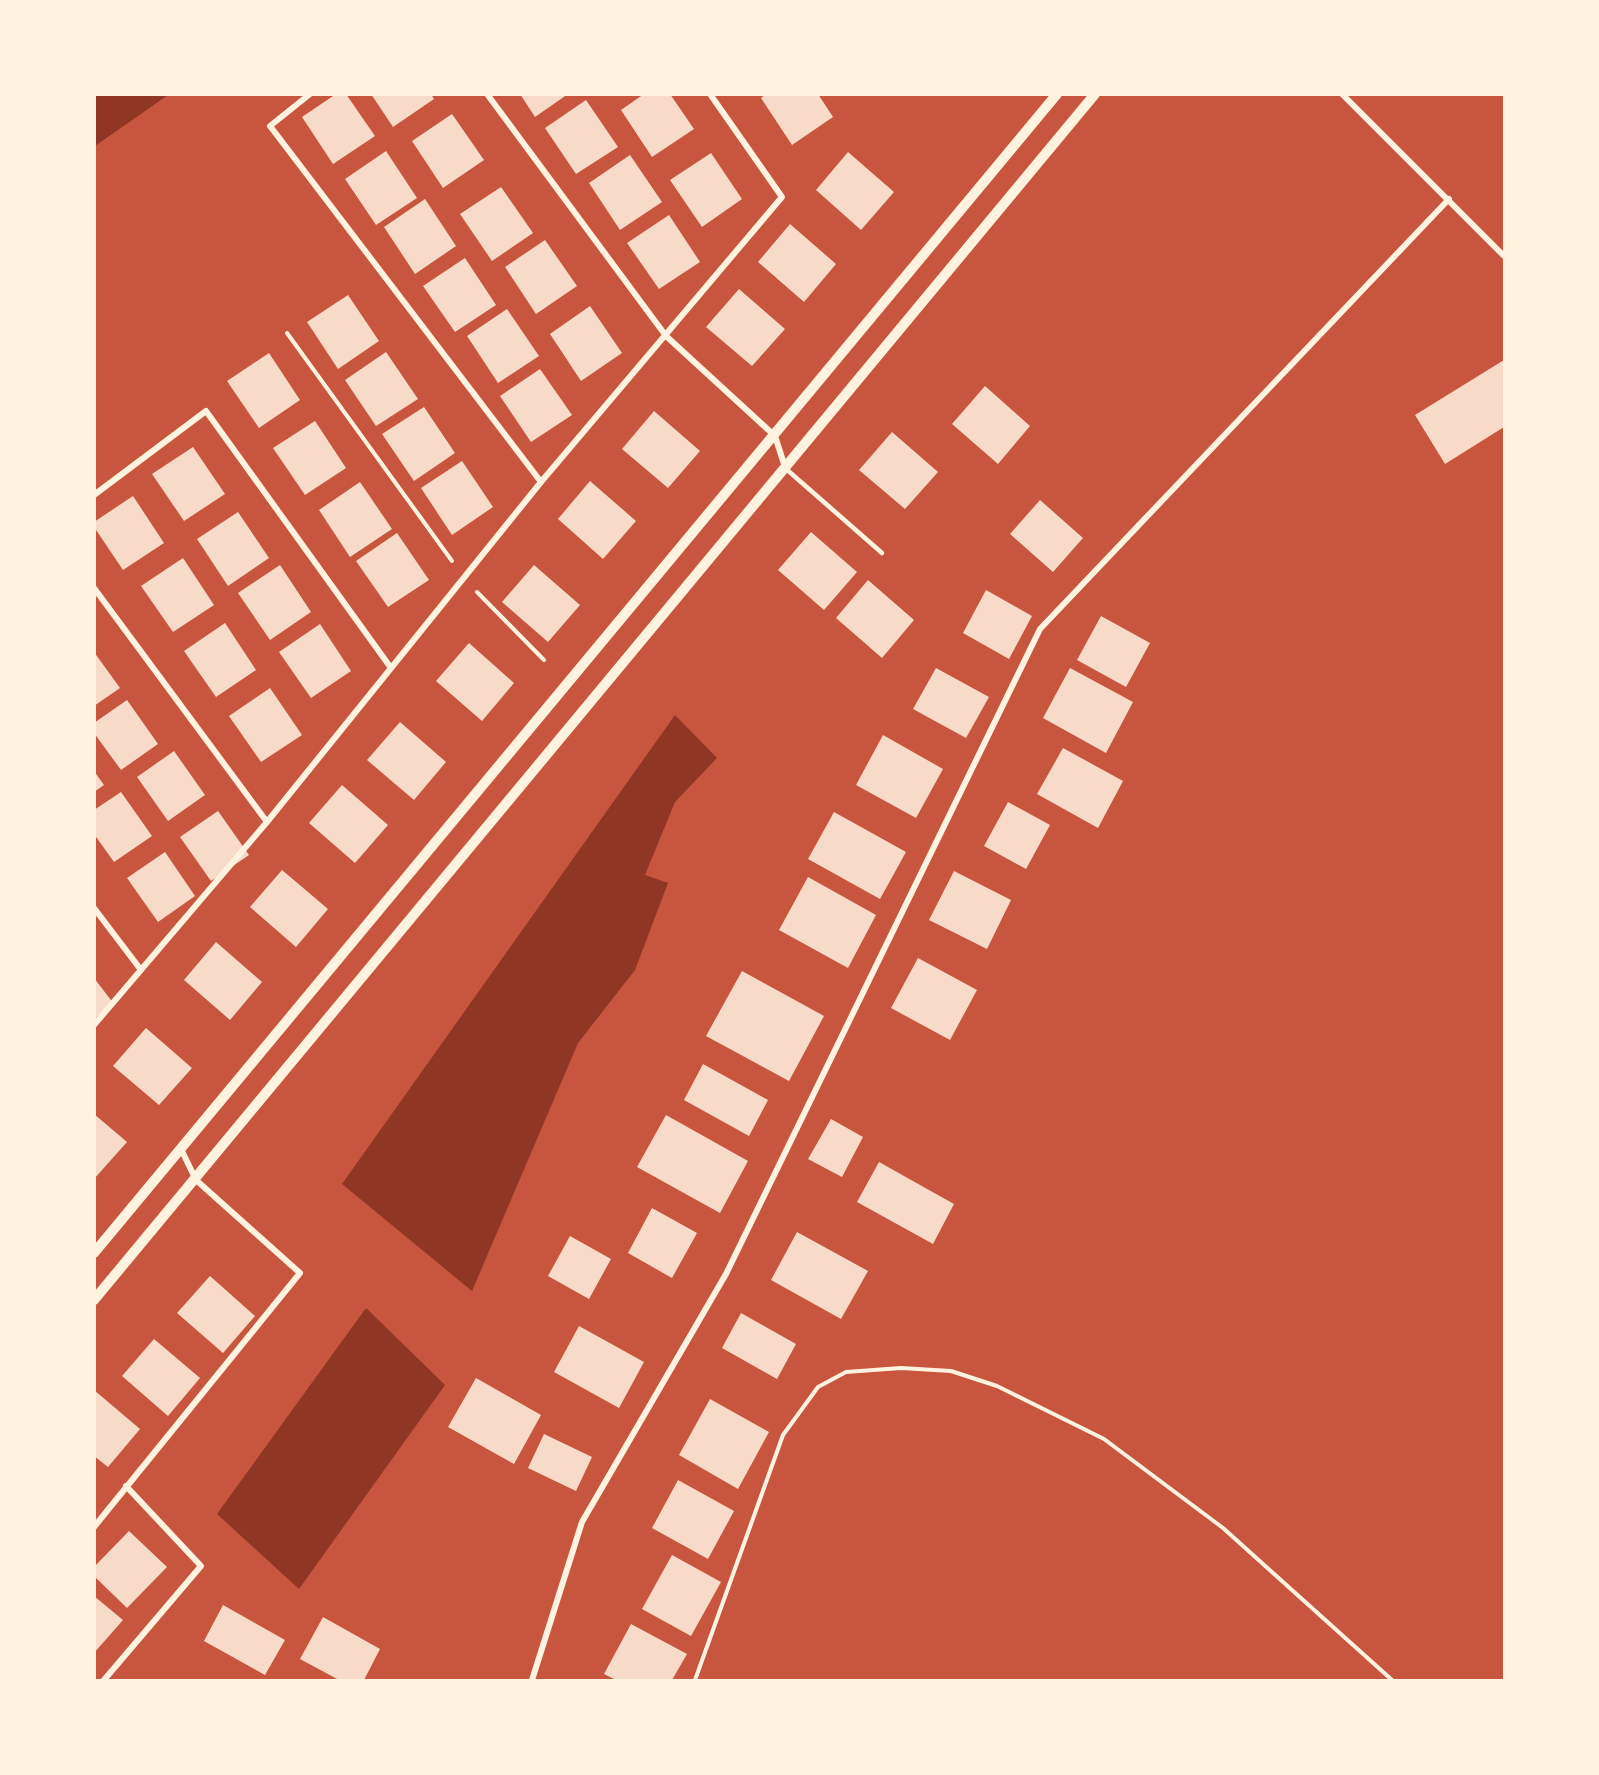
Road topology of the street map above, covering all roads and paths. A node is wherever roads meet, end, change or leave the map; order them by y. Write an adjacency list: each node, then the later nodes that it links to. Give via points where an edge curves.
1 (310, 94): 13 (street, via 270,126)
2 (487, 94): 10 (street)
3 (710, 94): 10 (street, via 782,197)
4 (1057, 94): 11 (street)
5 (1095, 94): 12 (street)
6 (1342, 94): 7 (street)
7 (1449, 199): 8 (street); 31 (street, via 1040,629 726,1274 582,1522)
8 (1504, 256)
9 (287, 333): 16 (path)
10 (666, 336): 11 (street); 13 (street)
11 (775, 436): 12 (street); 24 (street)
12 (785, 468): 15 (lane); 25 (street)
13 (541, 482): 16 (street)
14 (94, 495): 19 (street, via 206,411)
15 (882, 553)
16 (464, 578): 18 (path); 19 (street)
17 (94, 588): 20 (street)
18 (544, 660)
19 (391, 668): 20 (street)
20 (267, 822): 22 (street)
21 (94, 908): 22 (street)
22 (141, 970): 23 (street)
23 (94, 1025)
24 (182, 1149): 25 (street); 26 (street)
25 (196, 1180): 27 (street); 28 (street, via 300,1273)
26 (94, 1253)
27 (94, 1300)
28 (126, 1486): 29 (street); 30 (street, via 201,1566)
29 (94, 1527)
30 (104, 1680)
31 (532, 1680)
32 (695, 1680): 33 (path, via 783,1435 818,1388 846,1372 901,1368 951,1371 997,1386 1104,1439 1223,1528)
33 (1392, 1680)

